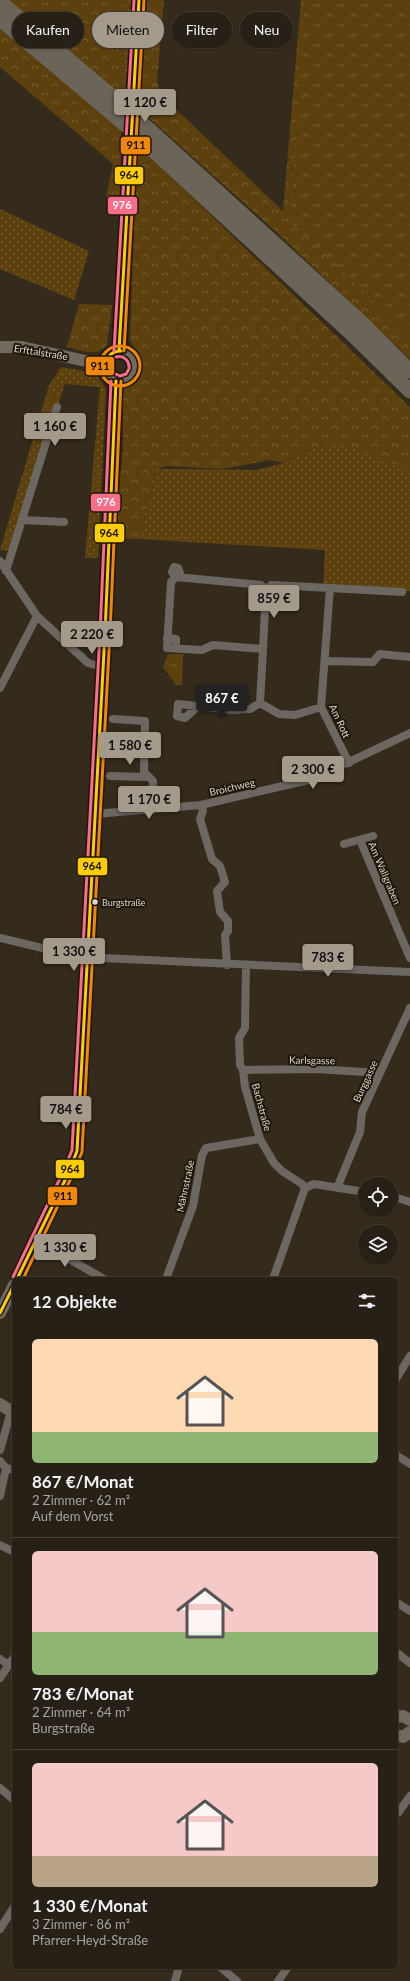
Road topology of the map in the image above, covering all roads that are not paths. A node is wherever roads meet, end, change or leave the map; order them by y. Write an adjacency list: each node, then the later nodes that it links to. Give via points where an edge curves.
1 (139, 0): 5 (main road, bridge)
2 (0, 2): 7 (highway, via 122,105 362,323)
3 (0, 19): 9 (highway, via 127,126)
4 (0, 347): 6 (main road, Erfttalstraße, via 22,347)
5 (119, 351): 6 (main road, via 111,354); 8 (main road, via 133,358 135,368 131,377)
6 (104, 365): 8 (main road, via 108,377)
7 (410, 371)
8 (116, 381): 22 (main road)
9 (410, 391)
10 (58, 407): 11 (street)
11 (23, 520): 12 (street); 14 (street)
12 (64, 522)
13 (0, 561): 14 (street)
14 (6, 571): 18 (street)
15 (330, 588): 16 (street, via 271,585); 17 (street); 21 (street, Am Rott)
16 (266, 589): 19 (street); 19 (street, via 261,585 176,577 171,582 167,638 167,648 202,650 213,645)
17 (402, 592)
18 (37, 616): 22 (street, via 88,663); 23 (street)
19 (262, 649): 24 (street)
20 (410, 656): 21 (street, via 380,654 373,662)
21 (325, 661): 26 (street, Am Rott)
22 (103, 667): 36 (main road)
23 (0, 688)
24 (260, 703): 25 (street, via 244,710); 26 (street, via 279,714 295,715)
25 (197, 707)
26 (321, 707): 31 (street, Am Rott)
27 (113, 719): 30 (street, via 145,721)
28 (410, 733): 31 (street, Broichweg)
29 (112, 748): 30 (street)
30 (144, 749): 33 (street, via 144,772)
31 (349, 763): 34 (street, Broichweg, via 313,779)
32 (110, 776): 33 (street)
33 (149, 777): 35 (street, via 153,781)
34 (201, 804): 35 (street, Broichweg); 43 (street, via 203,811 200,819 212,859 220,866 225,882 217,890 220,912 228,921 228,931 225,935)
35 (152, 810): 36 (street, Broichweg)
36 (95, 814): 41 (main road)
37 (373, 836): 38 (street, Am Wallgraben)
38 (360, 840): 39 (street, Am Wallgraben); 42 (street, Am Wallgraben)
39 (344, 844)
40 (0, 938): 41 (street)
41 (88, 957): 43 (street); 55 (main road, via 77,1151)
42 (410, 958)
43 (227, 965): 44 (street)
44 (246, 966): 45 (street); 47 (street, Bachstraße, via 245,1028 239,1038 240,1065)
45 (410, 972)
46 (410, 1008): 48 (street, Burggasse)
47 (243, 1070): 48 (street, Karlsgasse, via 316,1069); 49 (street, Bachstraße, via 245,1087)
48 (380, 1073): 51 (street, Burggasse, via 362,1112 360,1132)
49 (260, 1139): 50 (street, Bachstraße, via 282,1172); 58 (street, Mähnstraße, via 206,1148 202,1155 193,1206)
50 (305, 1188): 51 (street, via 314,1184); 59 (street)
51 (337, 1188): 52 (street)
52 (358, 1191)
53 (398, 1198): 54 (street)
54 (410, 1202)
55 (36, 1240): 56 (main road); 57 (street)
56 (18, 1277)
57 (101, 1277)
58 (167, 1277)
59 (274, 1277)
60 (12, 1289): 61 (main road)
61 (0, 1313)
62 (410, 1356): 63 (street)
63 (398, 1376)
64 (0, 1404): 65 (main road)
65 (12, 1412): 66 (street)
66 (0, 1450)
67 (398, 1456): 69 (street)
68 (0, 1461): 70 (street)
69 (410, 1464)
70 (10, 1469): 71 (street)
71 (0, 1496)
72 (0, 1545): 73 (street)
73 (12, 1551)
74 (398, 1603): 75 (street)
75 (410, 1611)
76 (398, 1653): 79 (street)
77 (0, 1659): 80 (street)
78 (12, 1660): 80 (street)
79 (410, 1662)
80 (9, 1665): 81 (street)
81 (0, 1678)
82 (410, 1734): 83 (main road)
83 (398, 1736)
84 (0, 1788): 86 (street)
85 (410, 1796): 87 (street)
86 (12, 1798)
87 (398, 1813)
88 (12, 1910): 89 (street)
89 (0, 1929)
90 (178, 1969): 93 (street)
91 (222, 1969): 94 (street)
92 (287, 1969): 95 (street)
93 (175, 1981)
94 (237, 1981)
95 (278, 1981)

